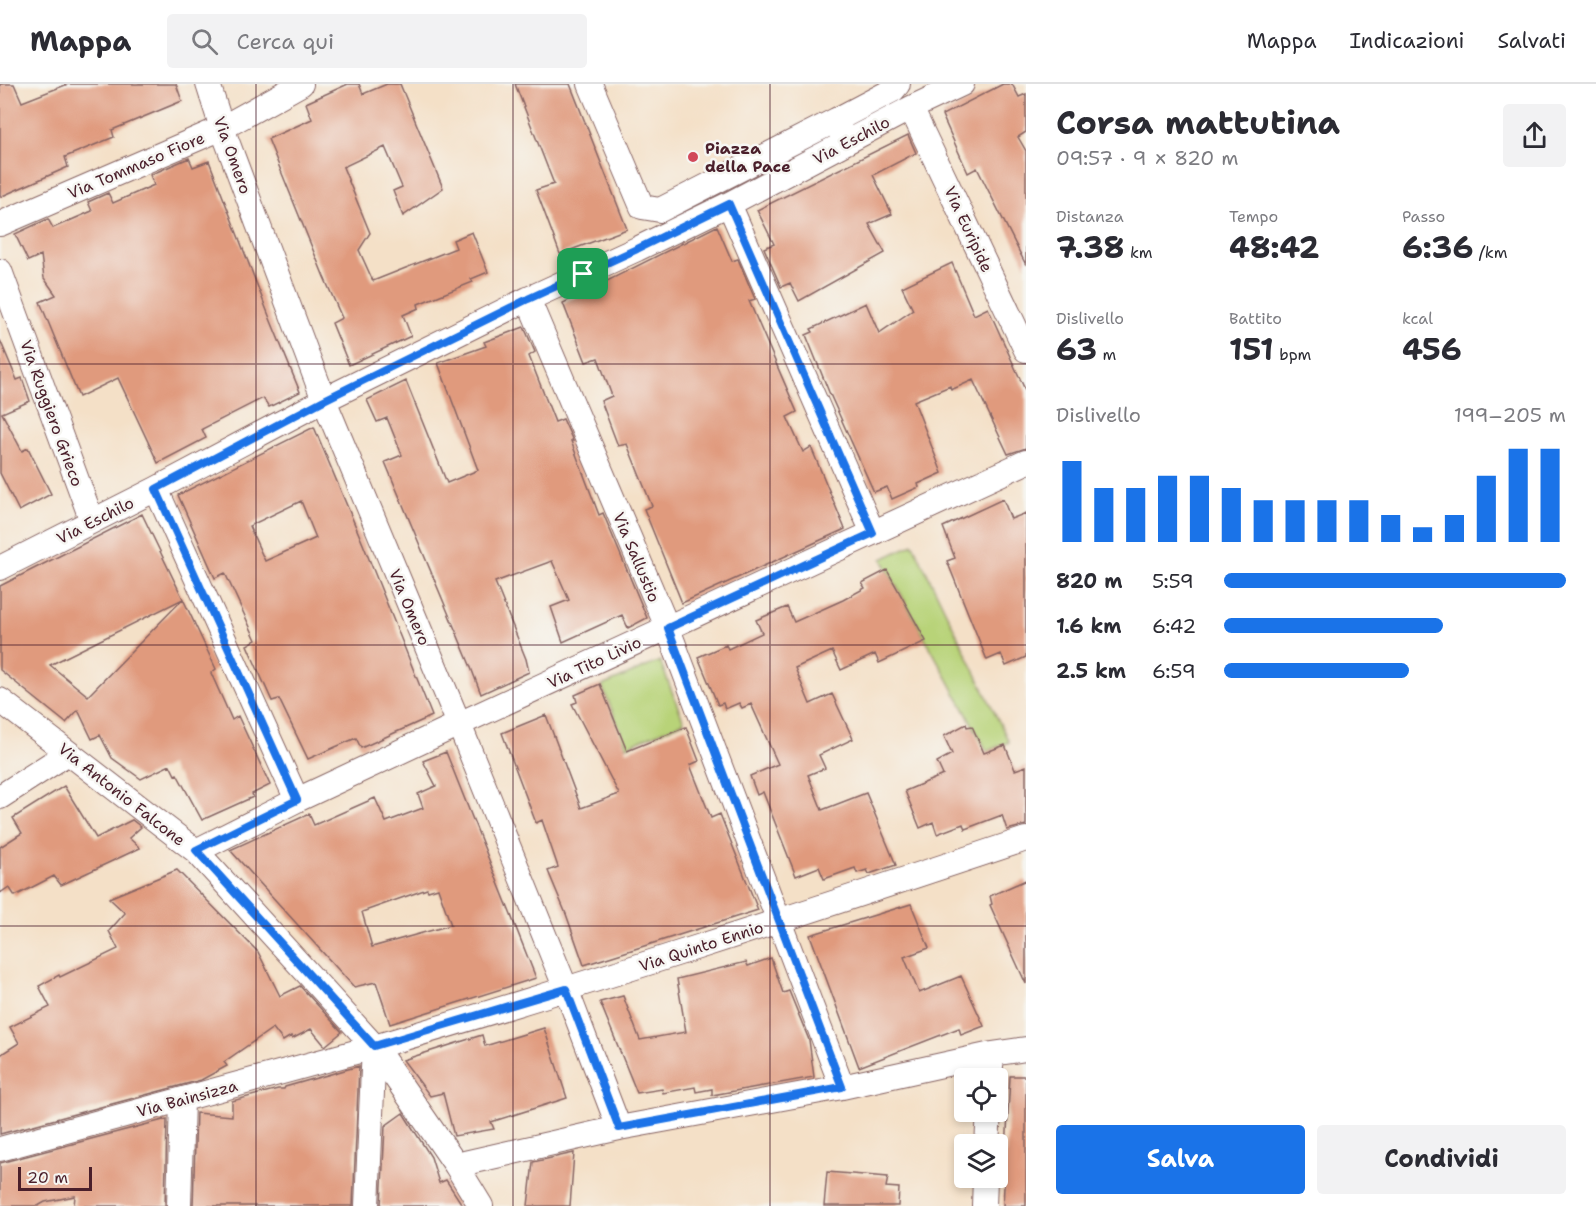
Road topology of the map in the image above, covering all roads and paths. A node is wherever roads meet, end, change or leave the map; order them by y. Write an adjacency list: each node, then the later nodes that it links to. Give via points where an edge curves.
1 (208, 84): 8 (street, Via Omero)
2 (301, 84): 8 (street, Via Tommaso Fiore)
3 (590, 84): 7 (street, via 642,207 660,210)
4 (898, 84): 7 (street)
5 (962, 84): 6 (street, Via Eschilo)
6 (911, 108): 9 (street, Via Eschilo); 14 (street, Via Euripide)
7 (836, 120): 9 (street)
8 (222, 128): 11 (street, Via Tommaso Fiore); 15 (street, Via Omero)
9 (844, 143): 10 (street, Via Eschilo)
10 (729, 204): 13 (street, Via Eschilo); 19 (street)
11 (0, 224)
12 (0, 271): 18 (street, Via Ruggiero Grieco)
13 (528, 299): 15 (street, Via Eschilo); 21 (street, Via Sallustio)
14 (1026, 350)
15 (324, 400): 17 (street, Via Eschilo); 23 (street, Via Omero)
16 (1026, 462): 19 (street, Via Tito Livio)
17 (156, 489): 18 (street, Via Eschilo); 26 (street)
18 (92, 521): 20 (street, Via Eschilo)
19 (873, 533): 21 (street, Via Tito Livio)
20 (0, 568)
21 (668, 628): 23 (street, Via Tito Livio); 29 (street, Via Sallustio)
22 (0, 700): 24 (street, Via Antonio Falcone)
23 (459, 724): 26 (street, Via Tito Livio); 30 (street, Via Omero)
24 (68, 753): 25 (street); 28 (street, Via Antonio Falcone)
25 (0, 797)
26 (297, 800): 28 (street, Via Tito Livio)
27 (1026, 839): 29 (street, Via Quinto Ennio)
28 (196, 850): 31 (street, Via Antonio Falcone)
29 (779, 921): 30 (street, Via Quinto Ennio); 35 (street, Via Sallustio)
30 (566, 989): 31 (street, Via Quinto Ennio); 37 (street, Via Omero)
31 (374, 1046): 36 (street, Via Bainsizza); 39 (street, Via Antonio Falcone); 42 (street)
32 (1026, 1049): 33 (street)
33 (992, 1054): 34 (street); 35 (street)
34 (991, 1068)
35 (842, 1087): 37 (street)
36 (182, 1100): 38 (street, Via Bainsizza); 41 (street)
37 (619, 1128): 39 (street)
38 (0, 1149)
39 (456, 1165): 43 (street, Via Antonio Falcone)
40 (985, 1188): 44 (street)
41 (179, 1206)
42 (367, 1206)
43 (481, 1206)
44 (984, 1206)

